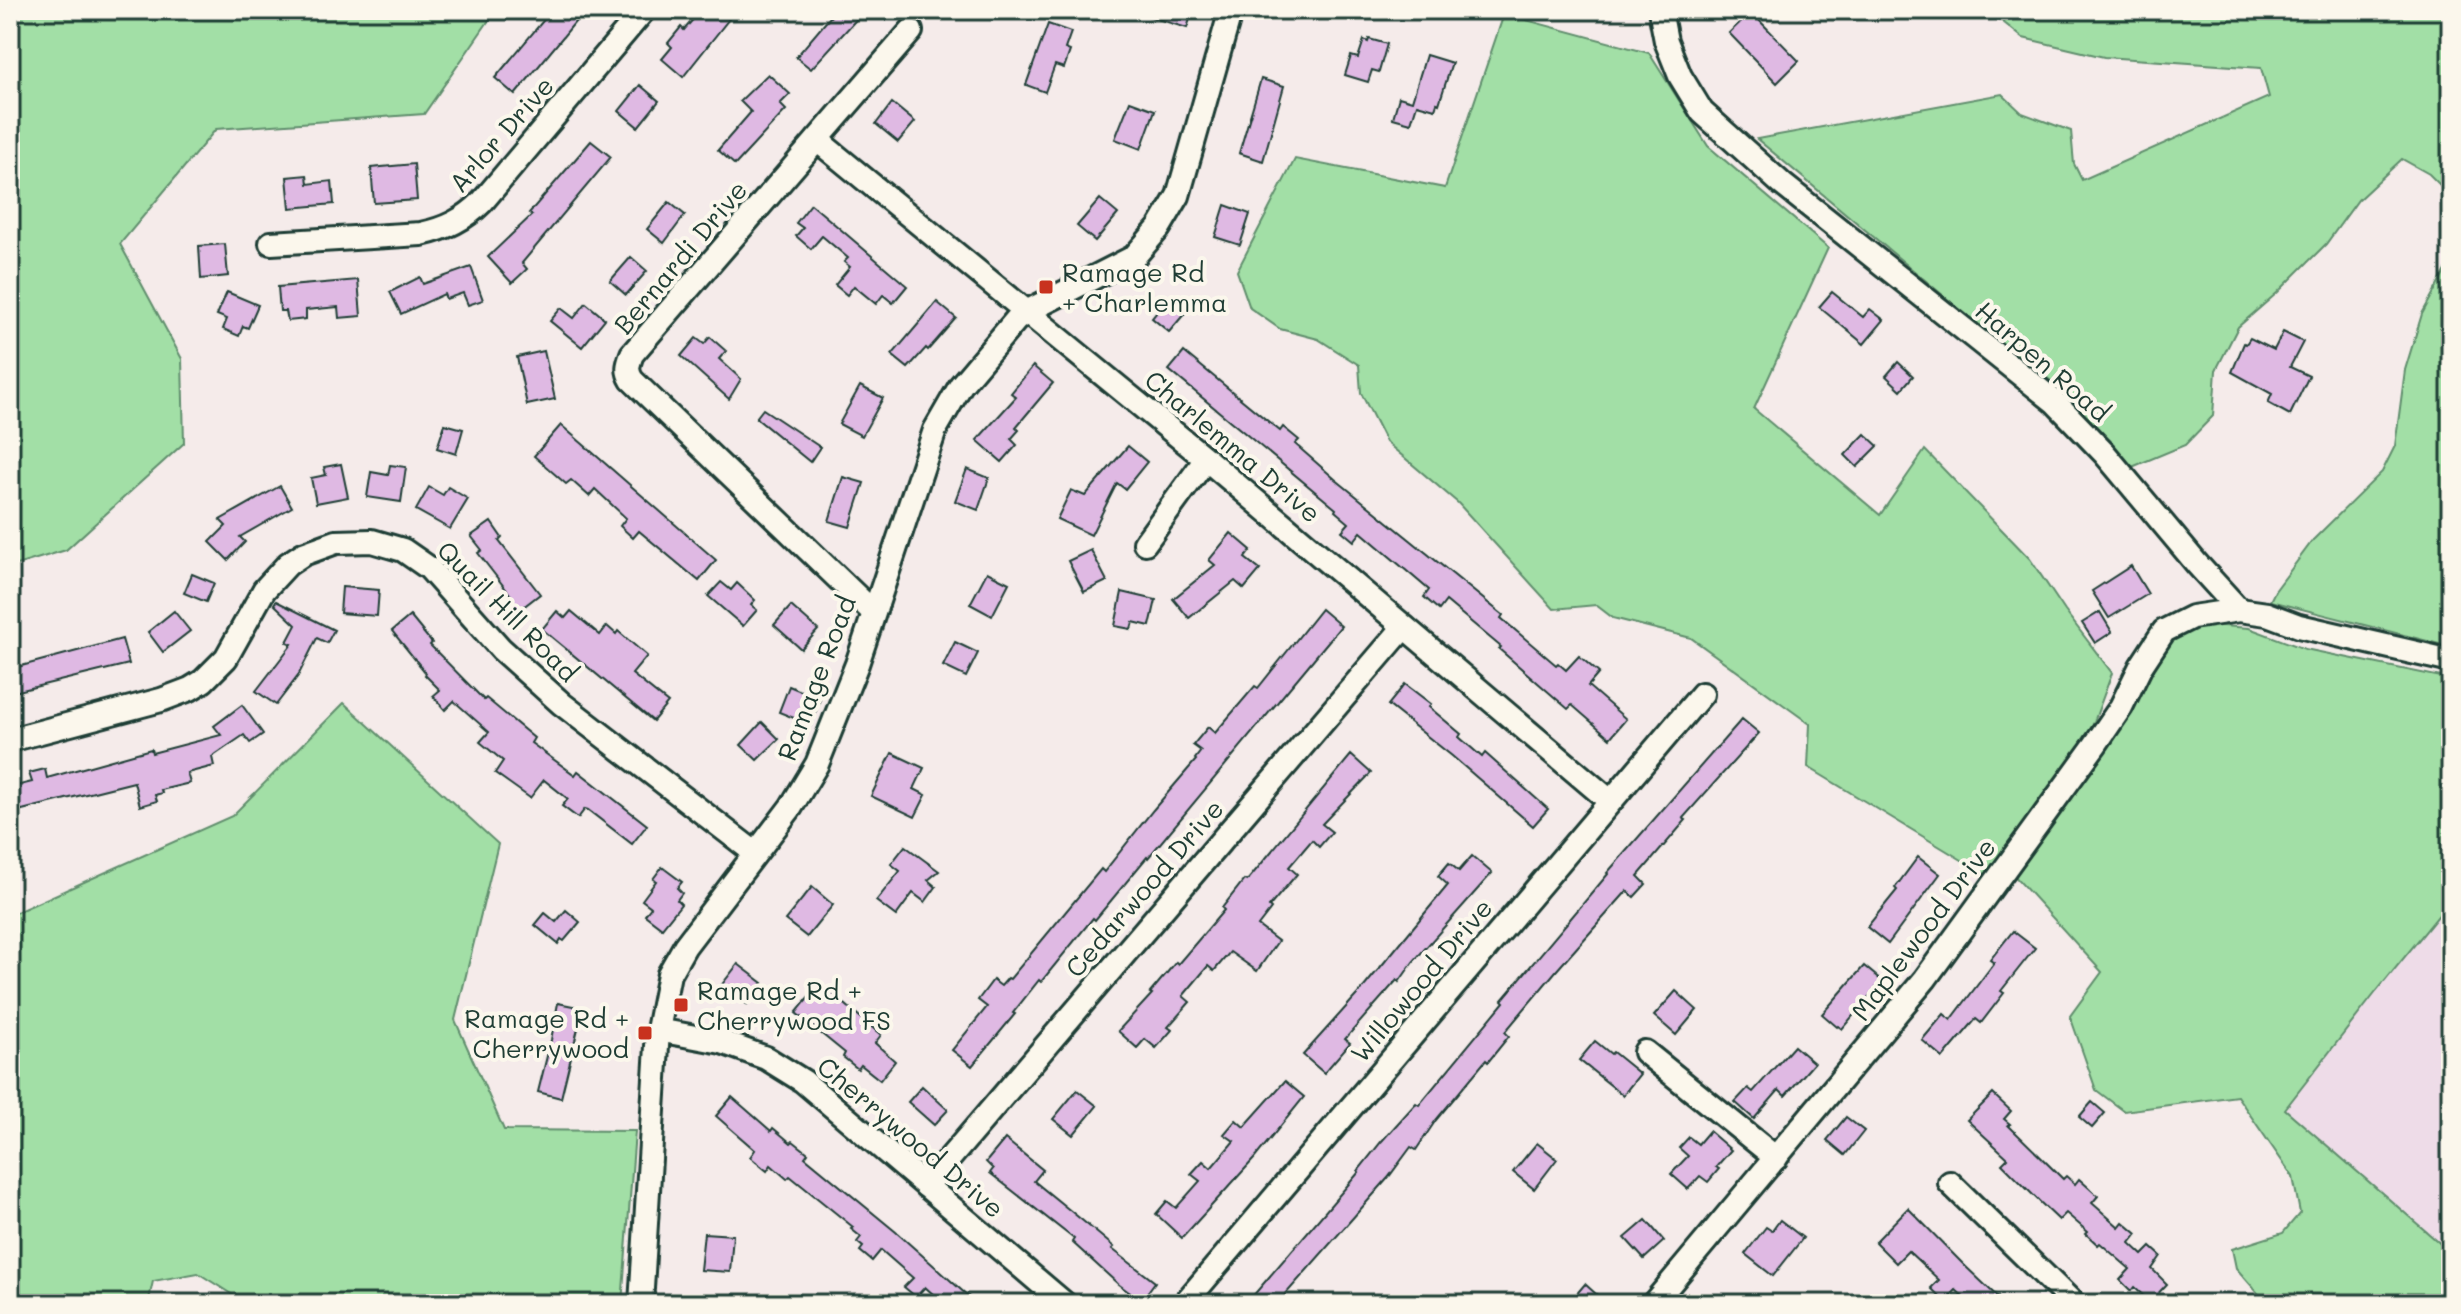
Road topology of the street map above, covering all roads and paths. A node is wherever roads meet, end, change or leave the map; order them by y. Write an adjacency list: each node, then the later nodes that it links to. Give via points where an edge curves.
1 (644, 10): 6 (street, Arlor Drive, via 482,202 461,220 421,234)
2 (1231, 10): 7 (street, Ramage Road, via 1178,196 1159,228 1134,257)
3 (1660, 10): 10 (street, Harpen Road, via 1680,76 1702,112 1782,184 2055,402)
4 (911, 31): 5 (street, Bernardi Drive)
5 (817, 140): 7 (street, Charlemma Drive); 11 (street, Bernardi Drive, via 632,354 628,373)
6 (271, 243)
7 (1028, 311): 8 (street, Charlemma Drive); 11 (street, Ramage Road, via 961,385 935,430)
8 (1206, 459): 9 (street); 12 (street, Charlemma Drive)
9 (1145, 543)
10 (2239, 610): 13 (street); 20 (street, Maplewood Drive, via 2192,617 2164,631 2095,745 1925,979)
11 (873, 612): 17 (street, Ramage Road, via 817,764)
12 (1404, 627): 16 (street, Charlemma Drive); 22 (street, Cedarwood Drive)
13 (2451, 661)
14 (1702, 694): 16 (street, Willowood Drive)
15 (10, 740): 17 (street, Quail Hill Road, via 190,689 226,658 264,590 288,564 336,542 372,541 403,550 429,568 501,649 562,704)
16 (1610, 801): 25 (street, Willowood Drive)
17 (755, 853): 18 (street, Ramage Road, via 669,974)
18 (658, 1030): 22 (street, Cherrywood Drive, via 722,1042 766,1058 803,1081); 23 (street, Ramage Road)
19 (1645, 1052): 20 (street)
20 (1776, 1158): 26 (street, Maplewood Drive)
21 (1950, 1183): 27 (street)
22 (926, 1186): 24 (street, Cherrywood Drive)
23 (641, 1304)
24 (1065, 1304)
25 (1184, 1304)
26 (1653, 1304)
27 (2074, 1304)

